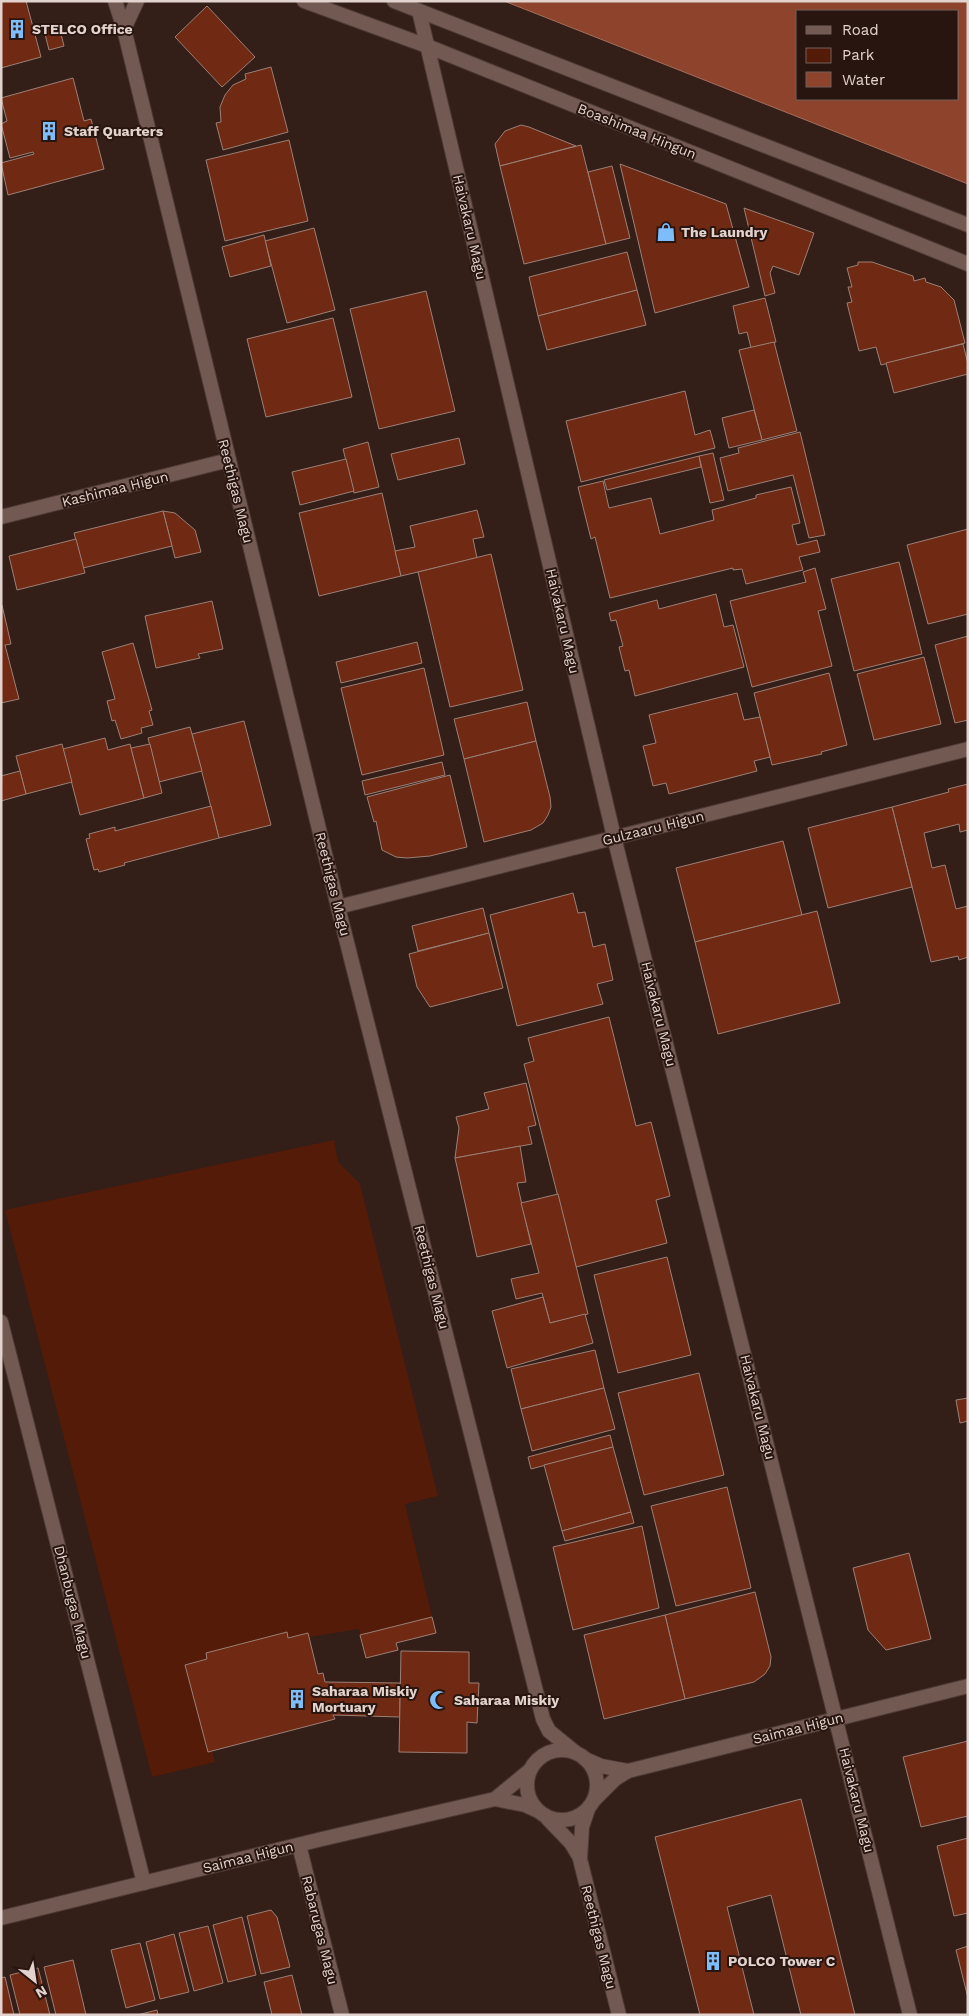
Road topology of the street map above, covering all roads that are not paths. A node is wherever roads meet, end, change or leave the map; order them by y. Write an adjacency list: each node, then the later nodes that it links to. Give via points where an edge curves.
1 (115, 1): 6 (street, Reethigas Magu)
2 (137, 1): 6 (street)
3 (304, 1): 7 (street, Boashimaa Hingun)
4 (394, 1): 5 (street)
5 (418, 11): 7 (street, Haivakaru Magu); 8 (street)
6 (124, 29): 10 (street, Reethigas Magu)
7 (427, 46): 9 (street, Boashimaa Hingun); 13 (street, Haivakaru Magu)
8 (968, 225)
9 (968, 264)
10 (229, 460): 11 (street, Kashimaa Higun); 14 (street, Reethigas Magu)
11 (1, 518)
12 (968, 749): 13 (street, Gulzaaru Higun)
13 (614, 838): 14 (street, Gulzaaru Higun); 17 (street, Haivakaru Magu)
14 (338, 906): 18 (street, Reethigas Magu, via 543,1719 549,1731)
15 (1, 1322): 26 (street, Dhanbugas Magu)
16 (968, 1686): 17 (street, Saimaa Higun)
17 (836, 1719): 20 (street, Saimaa Higun); 30 (street, Haivakaru Magu)
18 (581, 1756): 19 (street, via 566,1750 554,1750 544,1754); 20 (street, Saimaa Higun, via 601,1766); 22 (street, via 593,1767 597,1778)
19 (529, 1771): 21 (street, Saimaa Higun); 23 (street, via 527,1793 531,1803)
20 (628, 1771): 22 (street, Saimaa Higun, via 615,1779)
21 (495, 1799): 23 (street, Saimaa Higun, via 525,1805); 24 (street, Saimaa Higun)
22 (591, 1804): 23 (street, via 579,1816 569,1820); 25 (street, Reethigas Magu, via 582,1827)
23 (542, 1814): 25 (street, Reethigas Magu, via 571,1843)
24 (299, 1845): 26 (street, Saimaa Higun); 28 (street, Rabarugas Magu)
25 (580, 1859): 29 (street, Reethigas Magu)
26 (144, 1883): 27 (street, Saimaa Higun)
27 (1, 1918)
28 (342, 2015)
29 (619, 2015)
30 (910, 2015)

